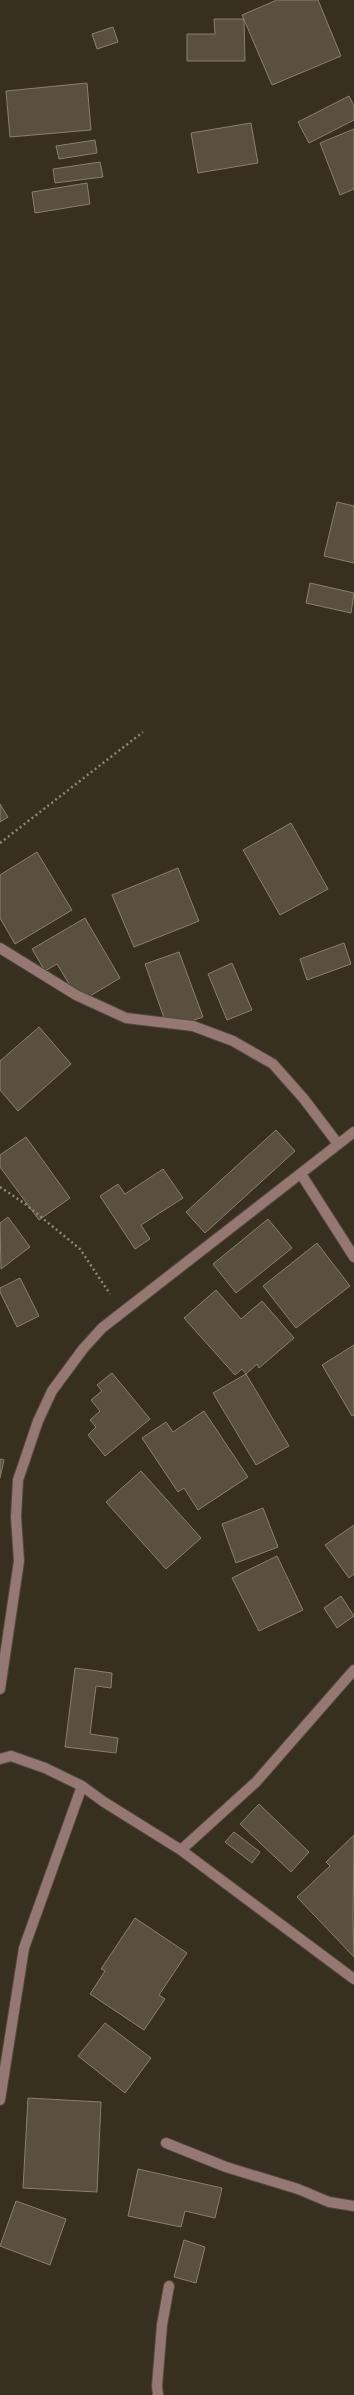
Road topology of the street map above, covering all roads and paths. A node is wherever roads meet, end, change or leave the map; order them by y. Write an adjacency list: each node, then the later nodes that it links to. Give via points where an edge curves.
1 (144, 732): 2 (path)
2 (0, 843)
3 (0, 948): 5 (street, via 76,995 126,1018 193,1026 240,1045 273,1064)
4 (354, 1132): 5 (street)
5 (338, 1144): 6 (street)
6 (301, 1174): 8 (street); 9 (street)
7 (0, 1187): 9 (path, via 24,1203 80,1249)
8 (354, 1257)
9 (123, 1313): 11 (street, via 102,1328 52,1391 38,1421 18,1480 16,1517 19,1561)
10 (354, 1670): 14 (street, via 256,1782)
11 (0, 1689)
12 (0, 1759): 13 (street, via 11,1756 45,1768)
13 (82, 1786): 14 (street); 16 (street, via 24,1948)
14 (181, 1850): 15 (street)
15 (354, 1980)
16 (0, 2100)
17 (166, 2143): 18 (street, via 226,2167 298,2189 329,2202)
18 (354, 2206)
19 (169, 2286): 20 (street, via 162,2325)
20 (158, 2395)

